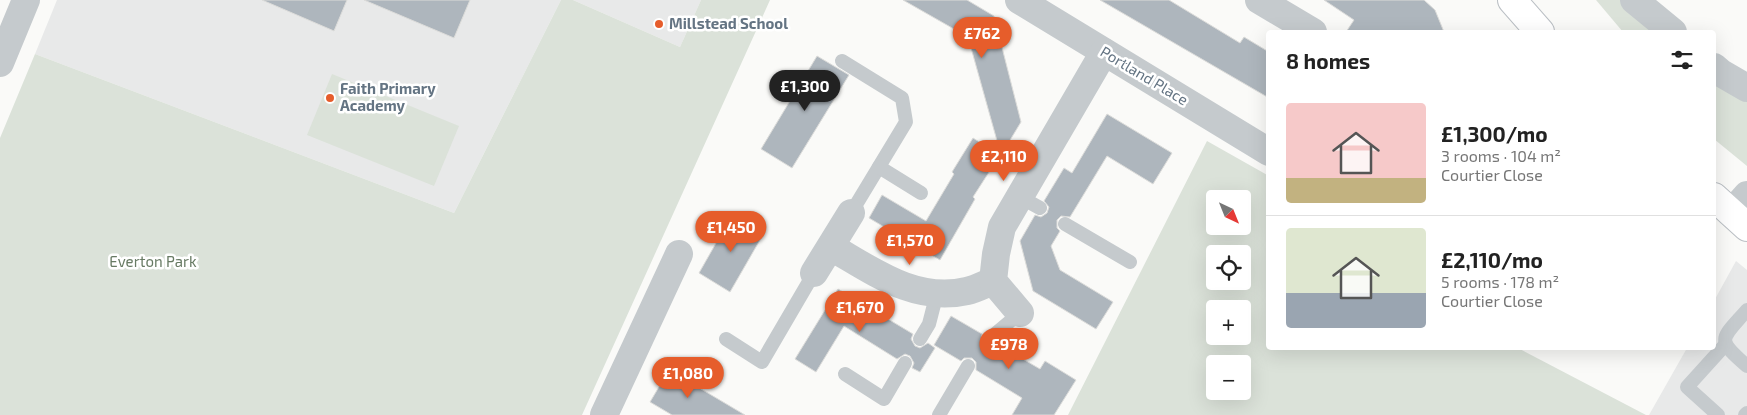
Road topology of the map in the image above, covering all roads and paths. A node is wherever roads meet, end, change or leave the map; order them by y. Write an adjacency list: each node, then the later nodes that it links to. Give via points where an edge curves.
1 (26, 0): 9 (street)
2 (1019, 0): 7 (street, Portland Place)
3 (1259, 0): 5 (street)
4 (1634, 0): 6 (street)
5 (1310, 30)
6 (1671, 30)
7 (1104, 52): 12 (street, Portland Place); 21 (street, via 1030,202 1002,227)
8 (842, 61): 13 (lane, via 902,98 906,122)
9 (0, 63)
10 (1716, 69): 11 (street)
11 (1747, 88)
12 (1266, 150)
13 (879, 167): 14 (lane); 15 (lane)
14 (921, 193)
15 (850, 213): 17 (street)
16 (1065, 224): 19 (lane)
17 (830, 247): 20 (street); 22 (street, via 894,283 919,292)
18 (679, 254): 33 (street)
19 (1130, 262)
20 (814, 273): 25 (lane, via 762,362)
21 (993, 281): 22 (street, via 967,291); 24 (street)
22 (937, 293): 26 (lane, via 929,324)
23 (1747, 310): 28 (lane, via 1728,332)
24 (1020, 313): 27 (lane)
25 (726, 339)
26 (920, 339)
27 (989, 339)
28 (1725, 345): 31 (lane); 35 (lane, via 1687,386)
29 (905, 363): 32 (lane, via 884,399)
30 (968, 366): 34 (lane)
31 (1747, 366)
32 (845, 374)
33 (604, 415)
34 (939, 415)
35 (1718, 415)

